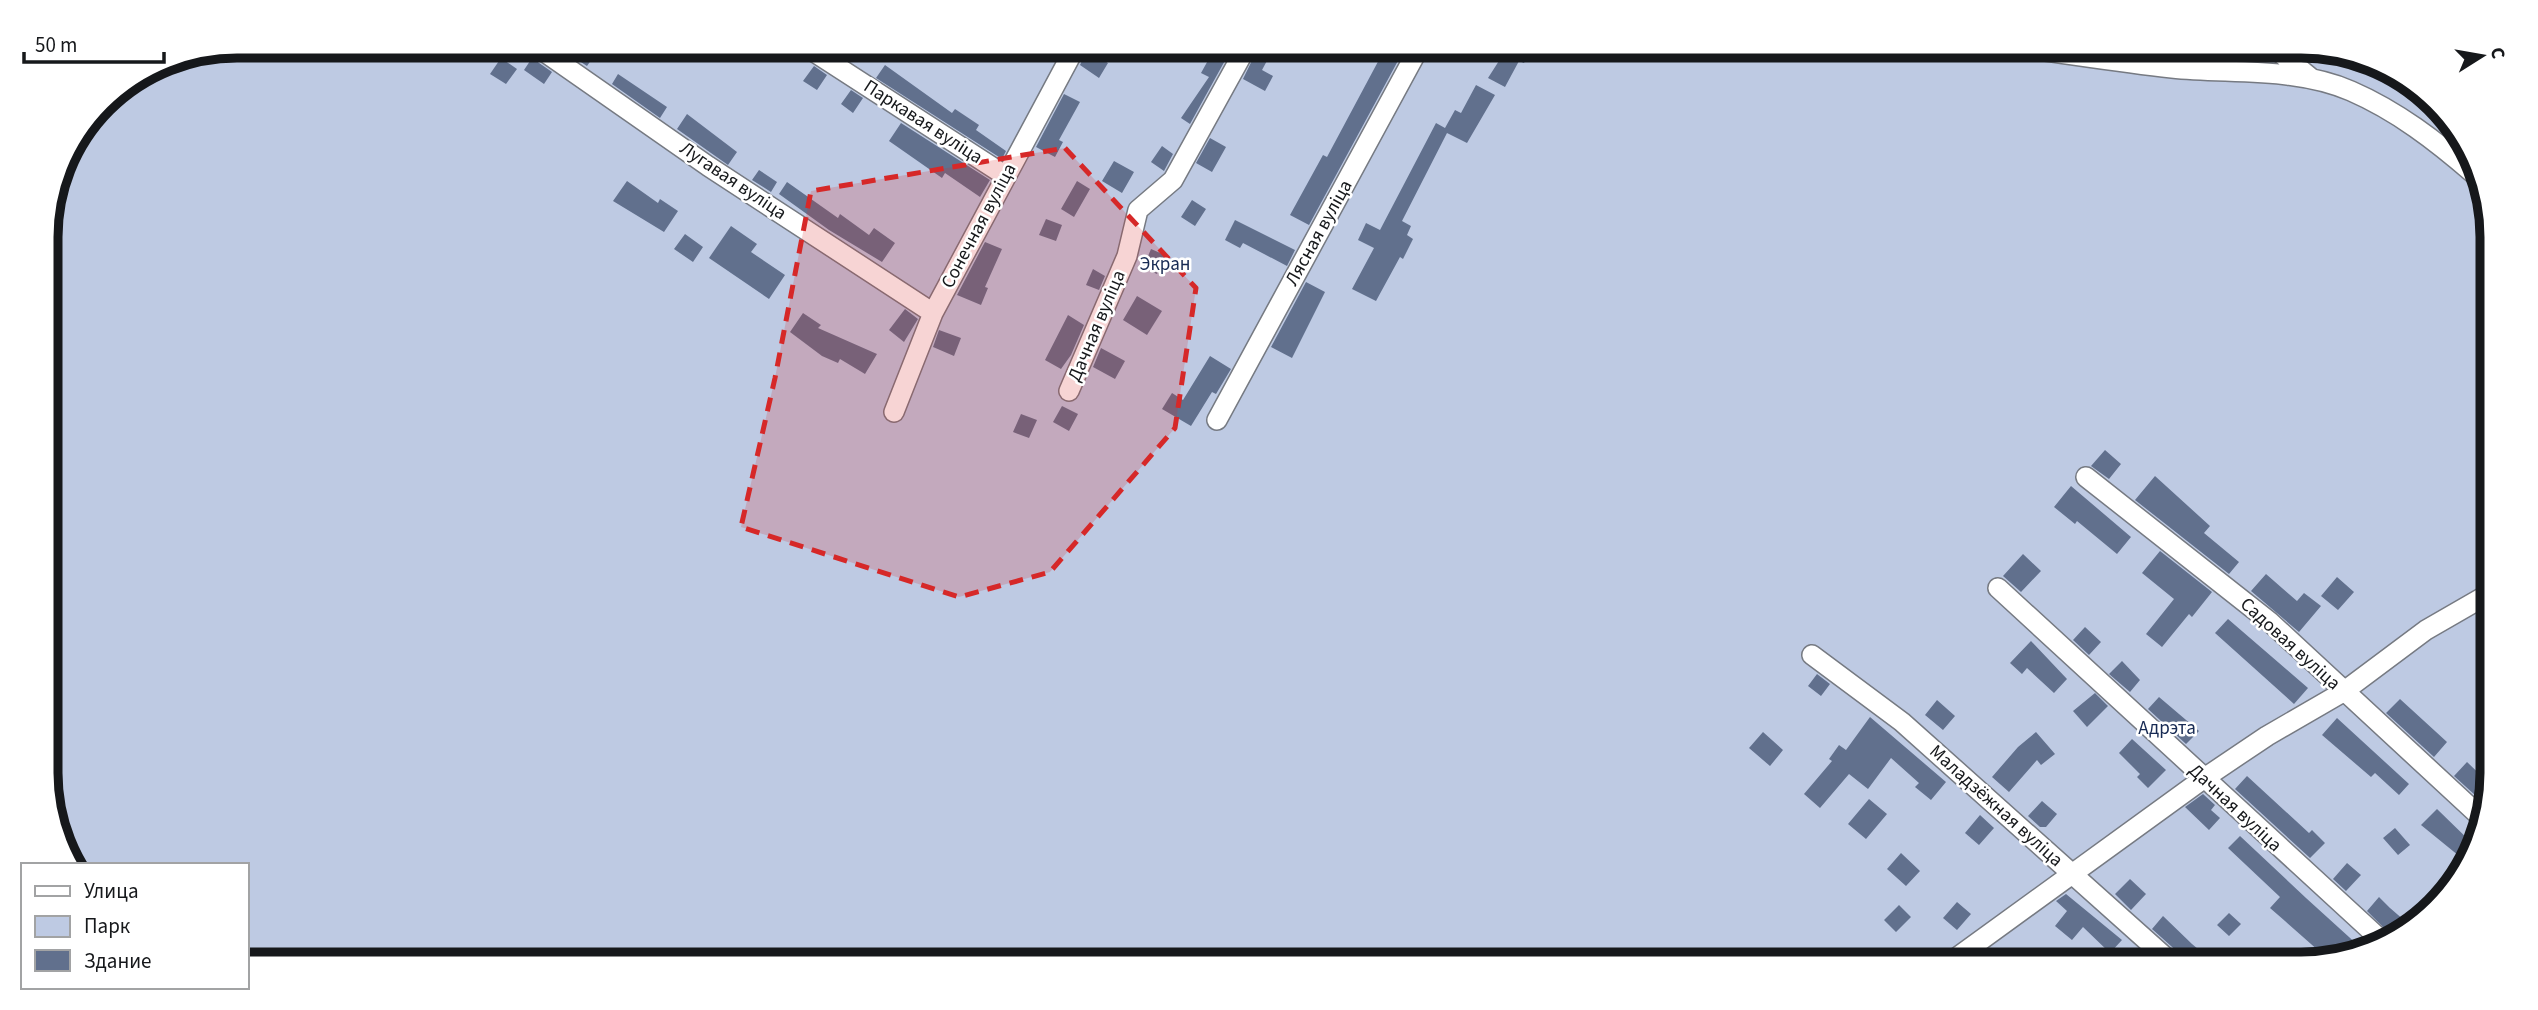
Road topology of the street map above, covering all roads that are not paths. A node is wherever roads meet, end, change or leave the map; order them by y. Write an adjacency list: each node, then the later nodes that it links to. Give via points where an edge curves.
1 (553, 58): 11 (street, Лугавая вуліца)
2 (824, 58): 10 (street, Паркавая вуліца)
3 (1070, 58): 10 (street, Сонечная вуліца)
4 (1240, 58): 12 (street, Дачная вуліца, via 1173,180 1138,210 1127,256)
5 (1413, 58): 14 (street, Лясная вуліца)
6 (2098, 58): 8 (street)
7 (2287, 58): 8 (street)
8 (2311, 78): 9 (street, via 2380,105 2424,132)
9 (2467, 168)
10 (1006, 176): 11 (street, Сонечная вуліца)
11 (933, 313): 13 (street, Сонечная вуліца)
12 (1069, 391)
13 (894, 412)
14 (1217, 420)
15 (2086, 477): 19 (street, Садовая вуліца, via 2270,622)
16 (1998, 588): 20 (street, Дачная вуліца)
17 (2480, 599): 19 (street, via 2426,630)
18 (1812, 654): 22 (street, Маладзёжная вуліца, via 1902,722)
19 (2343, 692): 20 (street); 21 (street, Садовая вуліца)
20 (2203, 779): 22 (street); 23 (street, Дачная вуліца)
21 (2475, 813)
22 (2074, 875): 24 (street); 25 (street, Маладзёжная вуліца)
23 (2376, 936)
24 (1965, 952)
25 (2160, 952)

